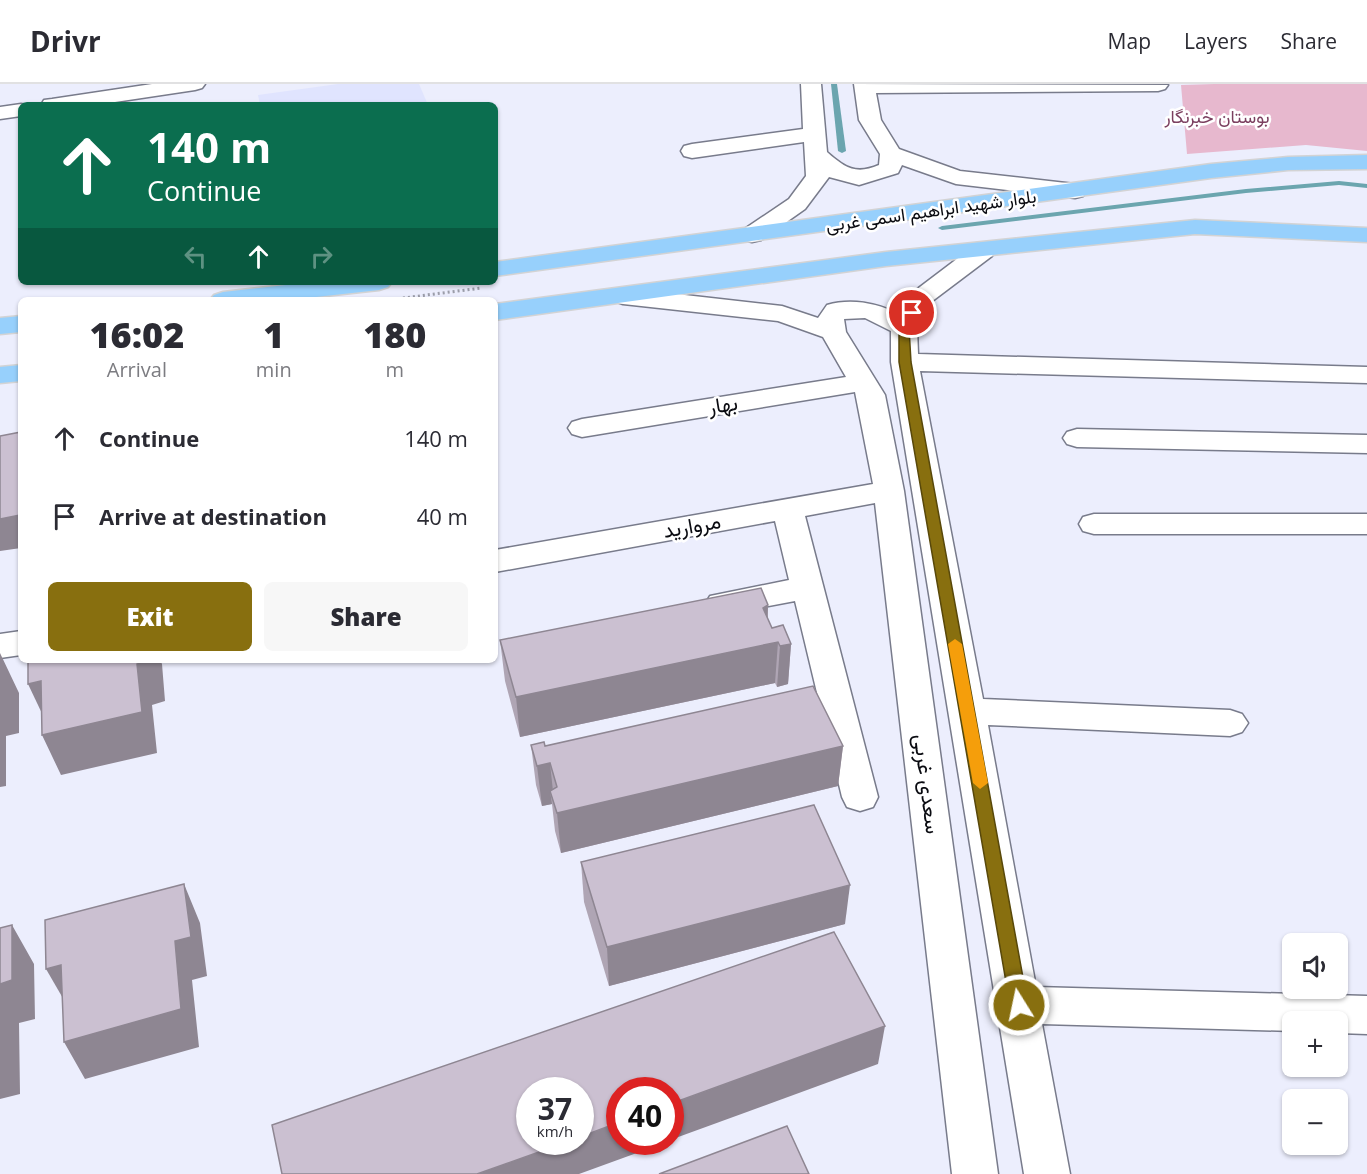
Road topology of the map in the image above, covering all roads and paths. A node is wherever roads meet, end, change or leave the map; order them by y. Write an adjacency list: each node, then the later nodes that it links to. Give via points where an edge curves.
1 (195, 84): 5 (street)
2 (811, 84): 9 (street)
3 (1158, 85): 4 (street)
4 (864, 86): 11 (street, via 870,120)
5 (144, 98): 6 (street)
6 (91, 102)
7 (18, 110): 8 (street)
8 (0, 113)
9 (815, 144): 10 (street); 11 (street, via 837,174 866,179 890,168); 14 (street, via 818,177 797,204)
10 (692, 151)
11 (891, 154): 13 (street, via 956,177)
12 (1367, 162): 13 (main road, بلوار شهید ابراهیم اسمی غربی, via 1285,162 1223,168)
13 (1075, 191): 14 (main road, بلوار شهید ابراهیم اسمی غربی)
14 (752, 235): 17 (main road, بلوار شهید ابراهیم اسمی غربی)
15 (1367, 235): 16 (main road, بلوار شهید ابراهیم اسمی غربی, via 1195,227)
16 (983, 251): 19 (main road, بلوار شهید ابراهیم اسمی غربی, via 886,259); 24 (street, via 921,298)
17 (498, 269)
18 (353, 285): 20 (main road)
19 (623, 296): 21 (main road, بلوار شهید ابراهیم اسمی غربی); 25 (street, via 782,314)
20 (249, 297)
21 (498, 312)
22 (18, 324): 23 (main road)
23 (0, 326)
24 (904, 328): 25 (street, via 885,314 860,308 836,310 831,319); 26 (street)
25 (833, 332): 30 (street)
26 (905, 362): 29 (street); 43 (street)
27 (18, 373): 28 (main road)
28 (0, 375)
29 (1367, 375)
30 (867, 388): 31 (street, بهار); 34 (street, سعدی غربی)
31 (582, 428)
32 (1077, 438): 33 (street)
33 (1367, 444)
34 (889, 490): 35 (street, مروارید); 48 (street, سعدی غربی)
35 (788, 510): 38 (street, مروارید); 39 (street)
36 (1094, 524): 37 (street)
37 (1367, 524)
38 (498, 560)
39 (808, 587): 40 (street); 45 (street)
40 (691, 610)
41 (18, 643): 42 (street)
42 (0, 646)
43 (968, 711): 44 (street); 46 (street)
44 (1230, 723)
45 (860, 797)
46 (1019, 1005): 47 (street); 49 (street)
47 (1367, 1015)
48 (975, 1174)
49 (1047, 1174)

